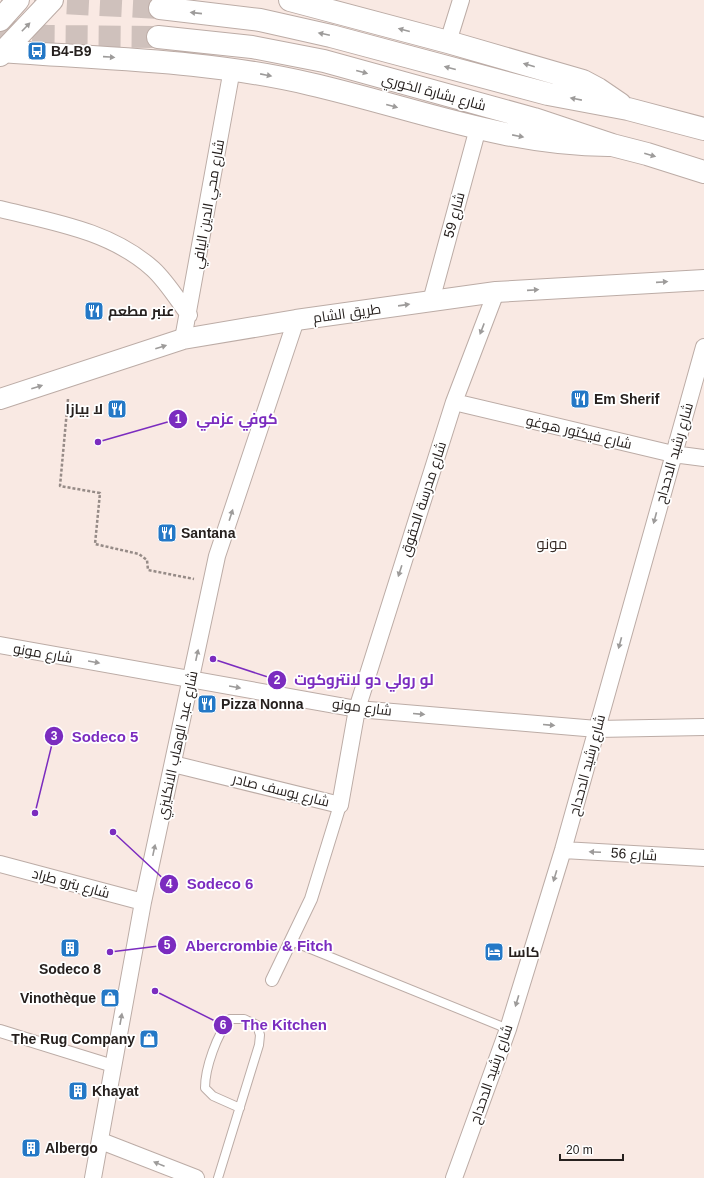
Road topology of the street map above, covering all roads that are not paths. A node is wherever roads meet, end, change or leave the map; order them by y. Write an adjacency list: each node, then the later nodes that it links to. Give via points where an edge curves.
1 (18, 0): 6 (main road)
2 (52, 0): 9 (main road, one-way to 2)
3 (290, 0): 8 (main road, one-way to 3)
4 (461, 0): 8 (street)
5 (160, 8): 11 (main road, شارع بشارة الخوري, one-way to 5, via 548,94 267,21)
6 (0, 20)
7 (158, 37): 14 (main road, شارع بشارة الخوري, one-way to 14, via 252,47 324,62 534,119)
8 (448, 42): 11 (main road, one-way to 8, via 583,81)
9 (1, 52): 10 (main road, one-way to 10, via 124,58)
10 (232, 69): 12 (main road, one-way to 12, via 310,84); 20 (street, شارع محي الدين اليافي)
11 (628, 109): 13 (main road, شارع بشارة الخوري)
12 (478, 128): 14 (main road, one-way to 14, via 556,143); 19 (street, شارع 59)
13 (704, 129)
14 (612, 145): 15 (main road, شارع بشارة الخوري, one-way to 15)
15 (704, 172)
16 (0, 209): 20 (street, via 83,231 123,247 161,278)
17 (704, 280): 18 (street, طريق الشام, one-way to 17)
18 (496, 292): 19 (street, طريق الشام); 25 (street, شارع مدرسة الحقوق, one-way to 25)
19 (431, 301): 21 (street, طريق الشام, one-way to 19)
20 (189, 315): 22 (street, شارع محي الدين اليافي)
21 (296, 320): 22 (street, طريق الشام); 29 (street, شارع عبد الوهاب الانكليزي, one-way to 21, via 217,556)
22 (183, 339): 24 (street, طريق الشام, one-way to 22)
23 (704, 347): 26 (street, شارع رشيد الدحداح)
24 (0, 399)
25 (454, 402): 26 (street, شارع فيكتور هوغو); 30 (street, شارع مدرسة الحقوق, one-way to 30)
26 (673, 454): 27 (street, شارع فيكتور هوغو); 33 (street, شارع رشيد الدحداح, one-way to 33)
27 (704, 458)
28 (0, 645): 29 (street, شارع مونو, one-way to 29)
29 (191, 679): 30 (street, شارع مونو, one-way to 30); 34 (street, شارع عبد الوهاب الانكليزي)
30 (357, 709): 33 (street, شارع مونو, one-way to 33); 35 (street, شارع يوسف صادر)
31 (704, 717): 32 (street)
32 (704, 727): 33 (street, شارع مونو)
33 (597, 729): 36 (street, شارع رشيد الدحداح)
34 (173, 764): 35 (street, شارع يوسف صادر); 39 (street, شارع عبد الوهاب الانكليزي, one-way to 34)
35 (340, 805): 40 (street, via 311,899)
36 (563, 850): 37 (street, شارع 56, one-way to 36); 42 (street, شارع رشيد الدحداح, one-way to 42)
37 (704, 858)
38 (0, 864): 39 (street, شارع بترو طراد)
39 (143, 902): 44 (street, شارع عبد الوهاب الانكليزي, one-way to 39)
40 (291, 941): 41 (street); 42 (lane)
41 (272, 980)
42 (508, 1029): 50 (street, شارع رشيد الدحداح)
43 (0, 1031): 44 (street)
44 (113, 1066): 46 (street, شارع عبد الوهاب الانكليزي)
45 (240, 1108): 45 (lane, via 213,1096 205,1088 205,1076 223,1028 230,1019 244,1019 257,1025 260,1035); 49 (lane)
46 (101, 1141): 47 (street, شارع عبد الوهاب الانكليزي); 48 (street, one-way to 46)
47 (94, 1178)
48 (196, 1178)
49 (218, 1178)
50 (454, 1178)

